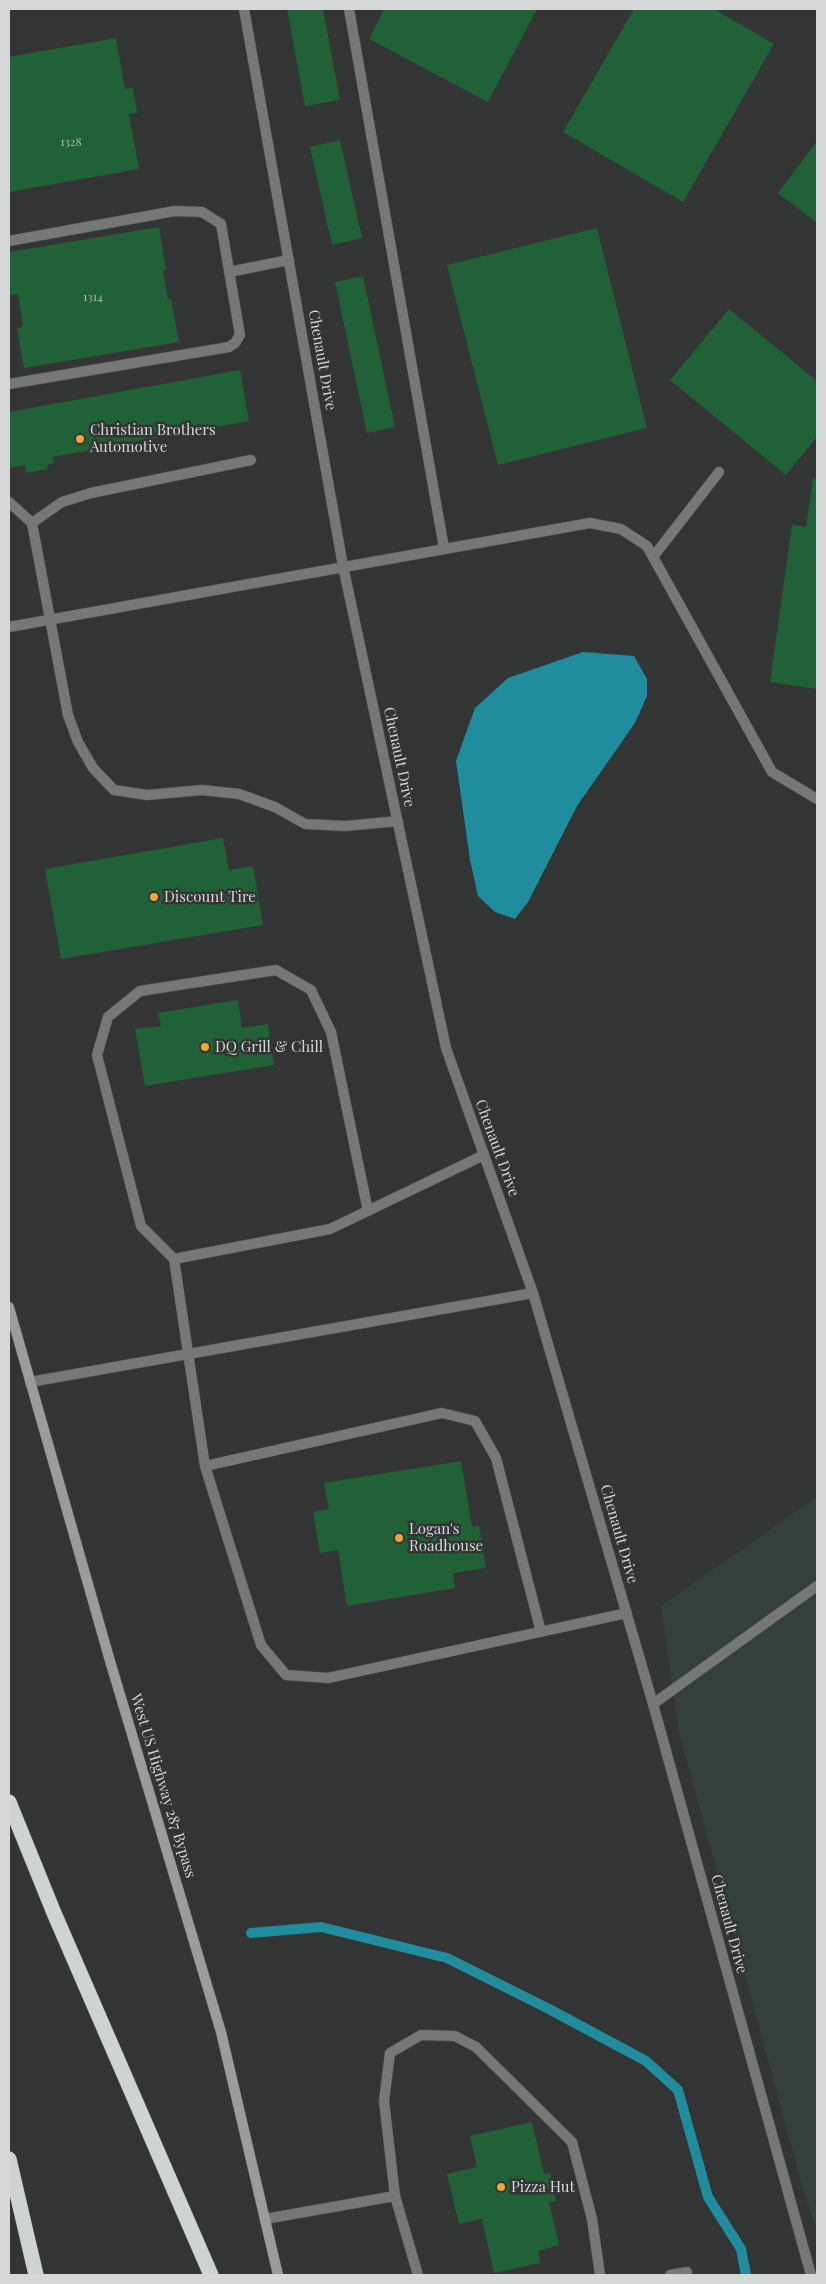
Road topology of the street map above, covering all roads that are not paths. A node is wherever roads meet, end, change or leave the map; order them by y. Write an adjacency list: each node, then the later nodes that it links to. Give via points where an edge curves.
1 (244, 9): 4 (street, Chenault Drive)
2 (349, 9): 11 (street)
3 (9, 241): 5 (street, via 175,211 202,212 221,224)
4 (289, 260): 5 (street); 13 (street, Chenault Drive)
5 (229, 272): 6 (street, via 240,335 228,347)
6 (9, 384)
7 (251, 460): 10 (street, via 91,493 62,502)
8 (719, 472): 12 (street)
9 (9, 502): 10 (street)
10 (32, 523): 14 (street)
11 (444, 548): 12 (street, via 590,523 621,529 647,546); 13 (street)
12 (653, 557): 16 (street, via 772,772)
13 (343, 566): 14 (street); 17 (street, Chenault Drive)
14 (52, 620): 15 (street); 17 (street, via 68,715 92,768 114,790 147,795 202,790 239,794 275,807 306,824 346,826)
15 (9, 627)
16 (817, 799)
17 (398, 820): 18 (street, Chenault Drive, via 446,1048)
18 (484, 1155): 19 (street); 21 (street, Chenault Drive)
19 (368, 1211): 20 (street, via 330,1229); 20 (street, via 331,1032 311,990 276,970 140,991 108,1018 97,1055 141,1226)
20 (174, 1259): 23 (street)
21 (533, 1293): 23 (street); 27 (street, Chenault Drive)
22 (9, 1307): 24 (main road, West US Highway 287 Bypass)
23 (188, 1354): 24 (street); 25 (street)
24 (30, 1382): 33 (main road, West US Highway 287 Bypass, via 221,2032)
25 (205, 1466): 28 (street, via 261,1645 286,1675 328,1678); 28 (street, via 442,1413 475,1421 496,1458)
26 (817, 1586): 29 (street)
27 (627, 1613): 28 (street); 29 (street, Chenault Drive)
28 (541, 1632)
29 (653, 1704): 41 (street, Chenault Drive)
30 (9, 1802): 36 (highway)
31 (9, 2159): 35 (highway)
32 (395, 2196): 33 (street); 38 (street); 39 (street, via 384,2101 390,2053 421,2035 454,2036 476,2047 572,2142 592,2219)
33 (265, 2219): 37 (main road, West US Highway 287 Bypass)
34 (687, 2272): 40 (street)
35 (36, 2275)
36 (211, 2275)
37 (278, 2275)
38 (418, 2275)
39 (600, 2275)
40 (670, 2275)
41 (810, 2275)

